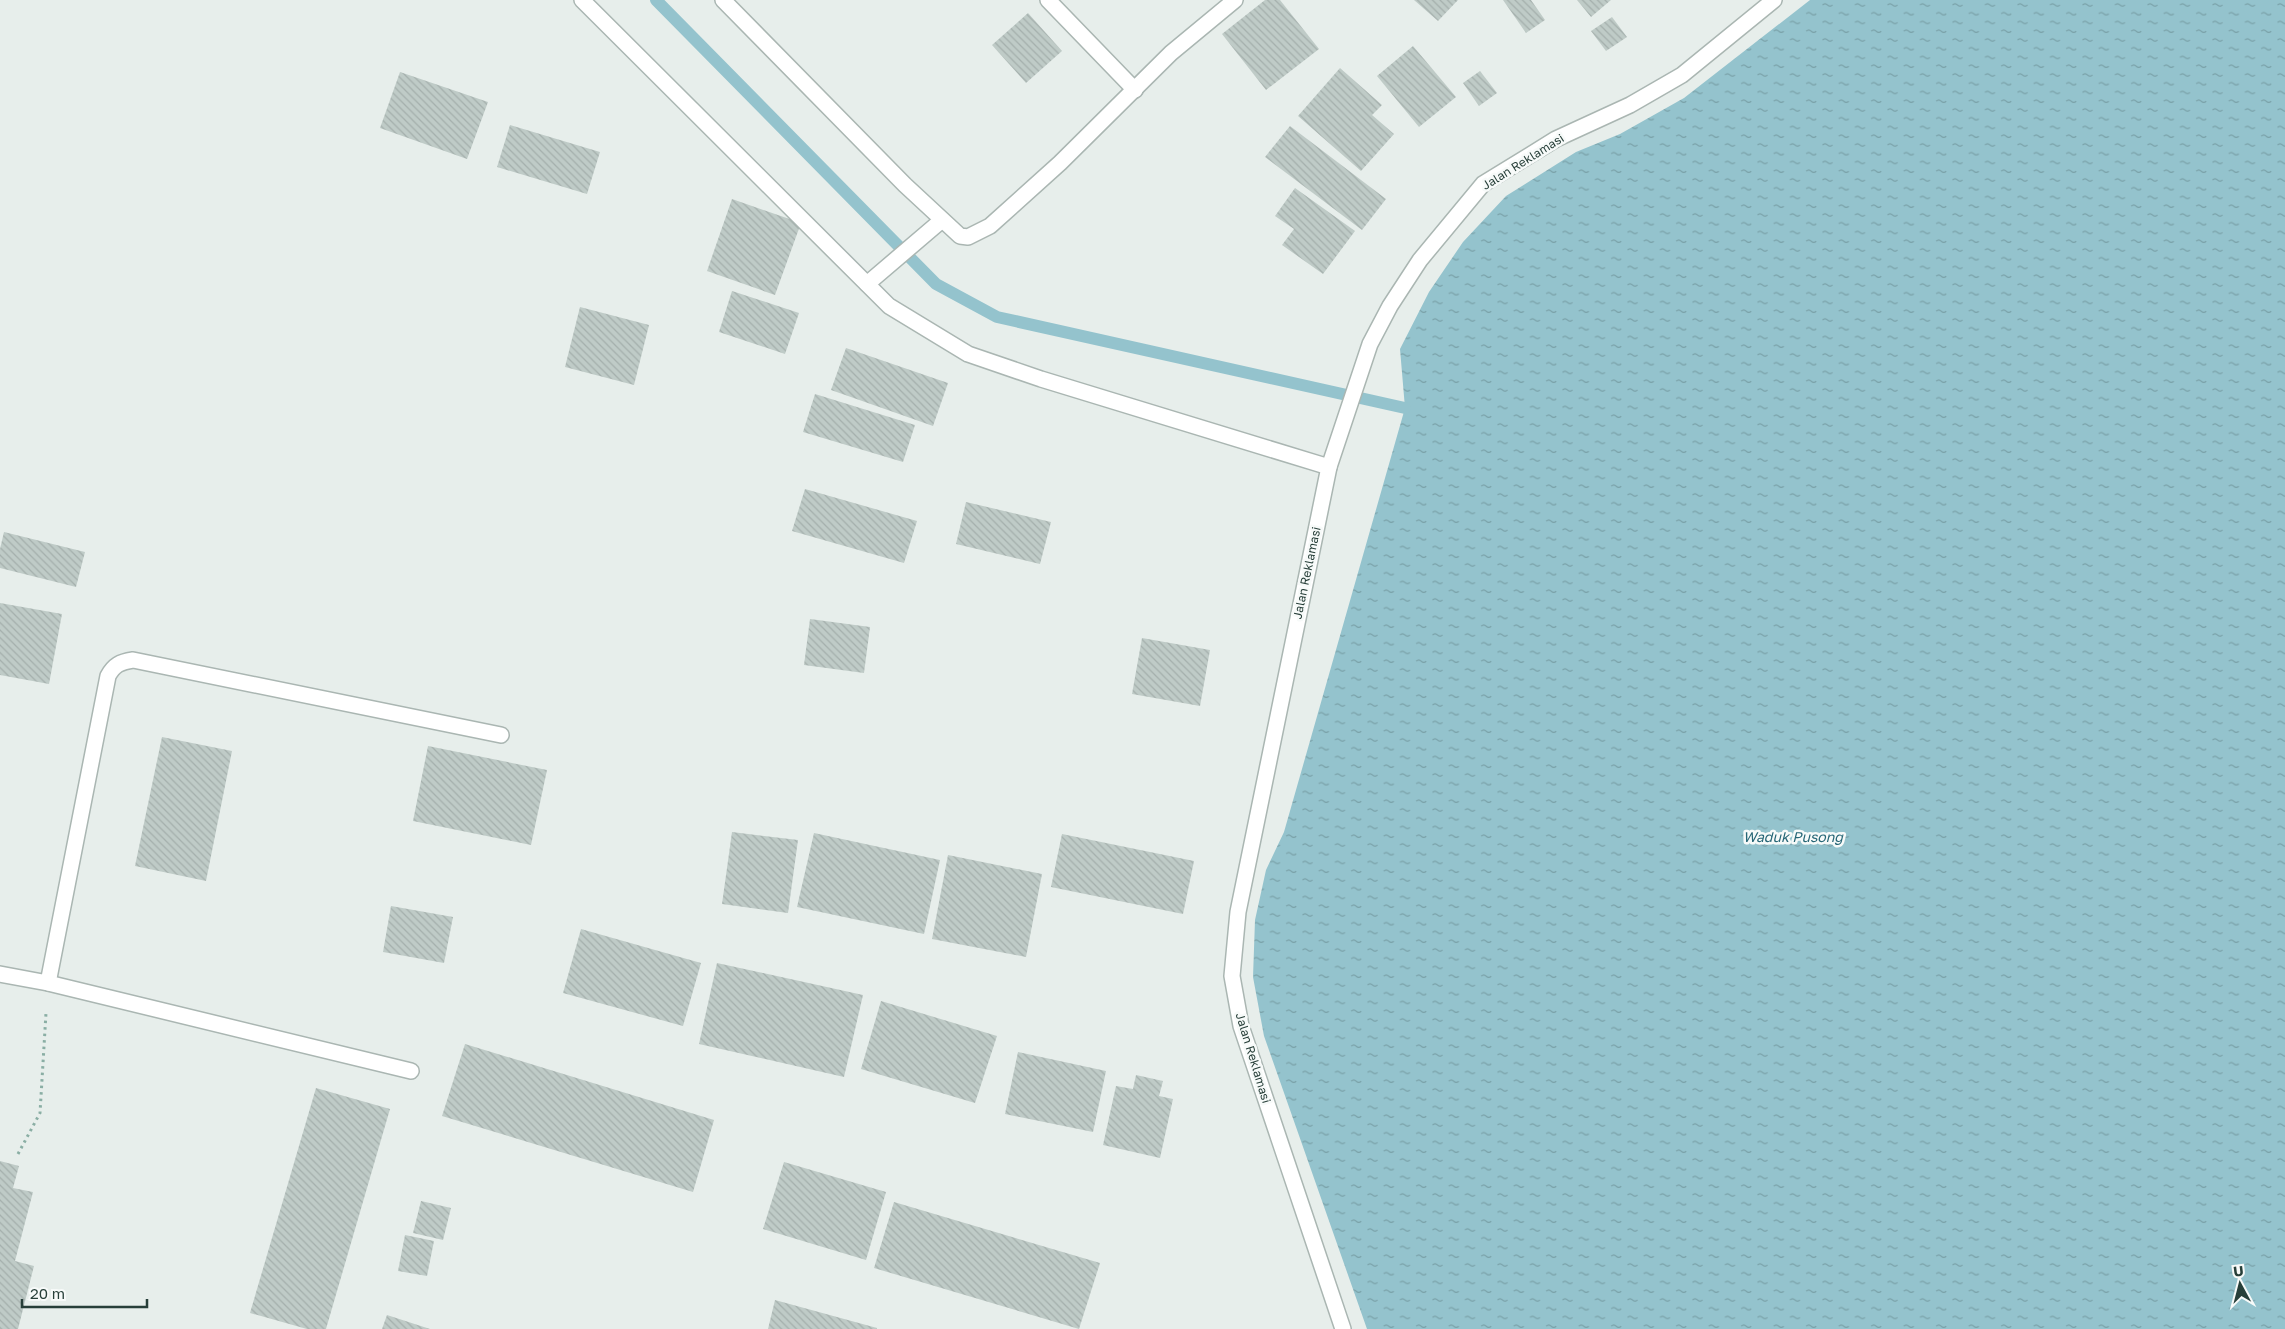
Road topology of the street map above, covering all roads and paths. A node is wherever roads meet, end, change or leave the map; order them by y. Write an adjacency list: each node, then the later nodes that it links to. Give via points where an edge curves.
1 (582, 0): 8 (street)
2 (723, 0): 7 (street, via 904,185)
3 (1048, 0): 6 (street)
4 (1234, 0): 6 (street, via 1170,53)
5 (1774, 0): 9 (street, Jalan Reklamasi, via 1682,75 1630,105 1556,140 1483,184 1420,260 1390,306 1370,344)
6 (1135, 90): 7 (street, via 1060,164 990,226 968,237)
7 (937, 224): 8 (street)
8 (872, 280): 9 (street, via 889,306 968,354)
9 (1329, 468): 15 (street, Jalan Reklamasi, via 1238,912 1232,976 1241,1026)
10 (501, 735): 12 (street, via 133,660 121,662 108,676)
11 (0, 974): 12 (street)
12 (48, 983): 13 (street); 14 (path, via 40,1113)
13 (411, 1071)
14 (18, 1154)
15 (1342, 1329)

